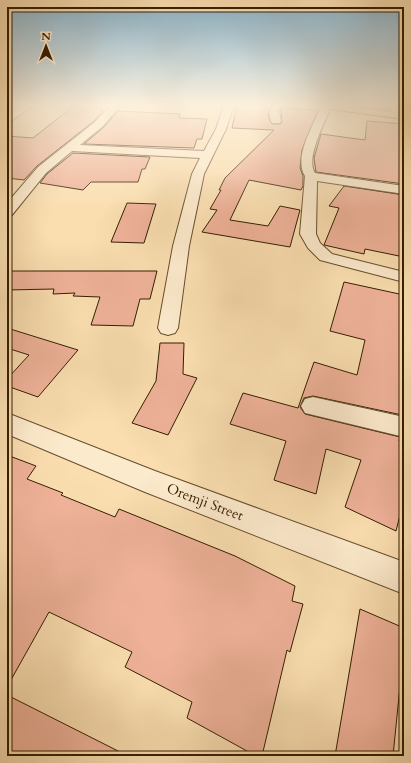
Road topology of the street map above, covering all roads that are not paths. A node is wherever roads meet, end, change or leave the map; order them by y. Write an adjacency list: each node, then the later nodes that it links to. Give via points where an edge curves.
1 (79, 141): 4 (street)
2 (215, 141): 5 (street)
3 (311, 141): 6 (street, via 306,156)
4 (70, 148): 5 (street); 8 (street, via 42,170)
5 (208, 155): 10 (street, via 198,174 181,246)
6 (310, 176): 7 (street); 9 (street, via 308,234 314,245 326,257)
7 (404, 190)
8 (7, 212)
9 (404, 277)
10 (168, 328)
11 (312, 406): 13 (street)
12 (7, 423): 14 (street, Oremji Street, via 154,483)
13 (404, 427)
14 (404, 578)

